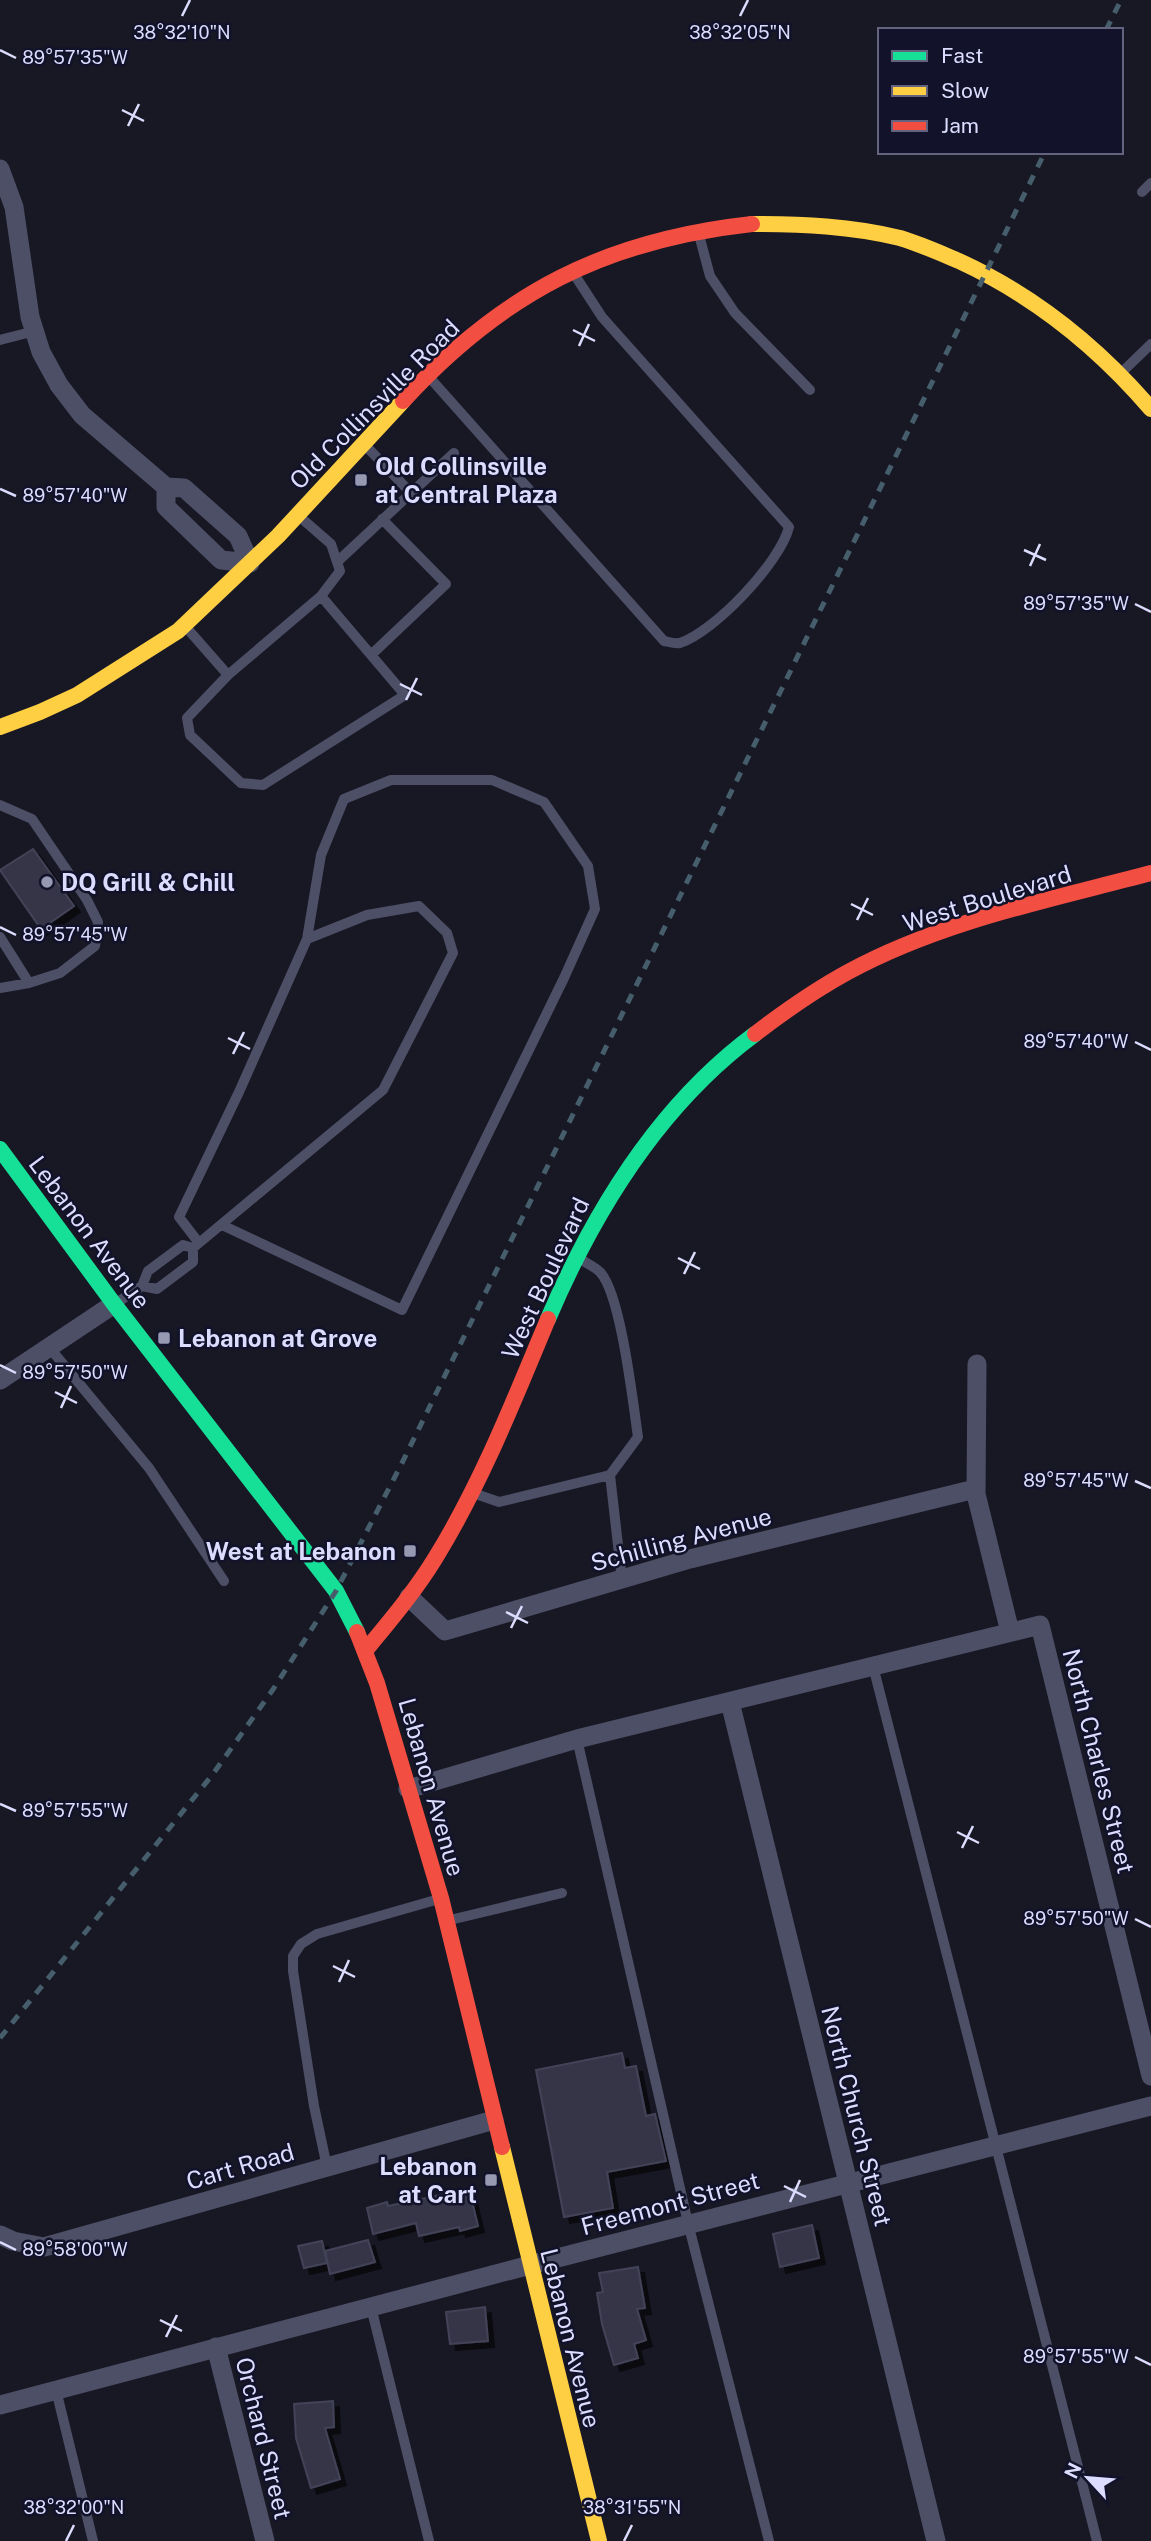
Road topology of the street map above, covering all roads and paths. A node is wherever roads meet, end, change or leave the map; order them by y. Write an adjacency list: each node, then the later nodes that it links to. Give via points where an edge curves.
1 (0, 169): 6 (street, via 14,207)
2 (1151, 183): 3 (lane)
3 (1142, 192)
4 (698, 231): 5 (street, Old Collinsville Road, via 671,234); 9 (street, Old Collinsville Road, via 756,222 820,225 908,240 1013,287 1076,331); 11 (lane, via 710,276 735,313)
5 (572, 271): 10 (street, Old Collinsville Road, via 524,297); 10 (lane, via 602,317 789,527 778,555 761,578 701,633 677,644 664,641)
6 (35, 331): 7 (lane); 15 (street, via 59,385 82,415)
7 (0, 340)
8 (1151, 344): 9 (lane)
9 (1121, 373): 12 (street, Old Collinsville Road)
10 (427, 375): 13 (street, Old Collinsville Road)
11 (810, 390)
12 (1151, 409)
13 (364, 444): 16 (lane); 17 (street, Old Collinsville Road)
14 (454, 453): 16 (lane)
15 (166, 487): 20 (street, via 184,488 238,536); 20 (street, via 166,507 221,560)
16 (411, 493): 18 (lane)
17 (297, 514): 19 (lane, via 331,544); 20 (street, Old Collinsville Road)
18 (382, 519): 19 (lane); 23 (lane, via 446,584)
19 (337, 562): 21 (lane, via 340,571)
20 (250, 563): 22 (street, Old Collinsville Road)
21 (321, 596): 23 (lane); 24 (lane)
22 (185, 625): 24 (lane); 25 (street, Old Collinsville Road, via 100,685)
23 (371, 655): 24 (lane, via 405,695 263,785 241,783 190,735 187,718)
24 (228, 675)
25 (0, 727)
26 (0, 805): 30 (lane, via 32,819 97,922 95,946 60,973)
27 (1151, 873): 35 (street, West Boulevard, via 939,933 868,963 806,998 738,1048 674,1110 624,1174)
28 (0, 937): 30 (lane)
29 (307, 939): 33 (lane, via 367,915 419,906 447,933 453,953 383,1090); 33 (lane, via 321,855 344,799 391,780 492,780 544,802 588,866 595,909 402,1310); 34 (lane, via 179,1217)
30 (29, 983): 31 (lane)
31 (0, 988)
32 (0, 1150): 37 (street, Lebanon Avenue)
33 (222, 1225): 34 (lane)
34 (196, 1246): 36 (lane, via 183,1245 148,1271); 36 (lane, via 193,1262 157,1289)
35 (576, 1256): 41 (lane, via 600,1272 611,1291 626,1355 638,1437); 42 (street, West Boulevard)
36 (142, 1286): 37 (lane)
37 (114, 1304): 38 (street); 48 (street, Lebanon Avenue, via 336,1591)
38 (50, 1347): 40 (street); 45 (lane, via 149,1468)
39 (977, 1364): 43 (street)
40 (0, 1380)
41 (610, 1475): 42 (lane, via 499,1502); 44 (lane)
42 (471, 1492): 46 (street, West Boulevard)
43 (976, 1494): 44 (street, Schilling Avenue, via 975,1489); 47 (street)
44 (622, 1580): 46 (street, Schilling Avenue, via 445,1630)
45 (224, 1581)
46 (409, 1597): 48 (street, West Boulevard)
47 (1010, 1632): 49 (street); 56 (street, North Charles Street, via 1040,1625)
48 (365, 1651): 52 (street, Lebanon Avenue)
49 (873, 1666): 50 (street); 59 (lane)
50 (730, 1702): 51 (street); 61 (street, North Church Street)
51 (577, 1739): 52 (street); 62 (lane)
52 (408, 1789): 54 (street, Lebanon Avenue)
53 (562, 1893): 55 (lane)
54 (441, 1898): 55 (street, Lebanon Avenue); 60 (lane, via 317,1934 293,1956 296,2003)
55 (446, 1921): 58 (street, Lebanon Avenue)
56 (1151, 2076)
57 (1151, 2106): 59 (street, Freemont Street)
58 (494, 2120): 60 (street, Cart Road); 64 (street, Lebanon Avenue)
59 (994, 2145): 61 (street, Freemont Street); 75 (lane)
60 (327, 2167): 63 (street, Cart Road, via 44,2247)
61 (849, 2182): 62 (street, Freemont Street); 74 (street, North Church Street)
62 (688, 2223): 64 (street, Freemont Street); 73 (lane)
63 (0, 2235)
64 (530, 2265): 65 (street, Freemont Street); 72 (street, Lebanon Avenue)
65 (371, 2306): 66 (street, Freemont Street); 71 (lane)
66 (216, 2347): 67 (street, Freemont Street); 70 (street, Orchard Street)
67 (55, 2390): 68 (street, Freemont Street); 69 (lane)
68 (0, 2405)
69 (93, 2541)
70 (265, 2541)
71 (429, 2541)
72 (599, 2541)
73 (769, 2541)
74 (936, 2541)
75 (1097, 2541)

